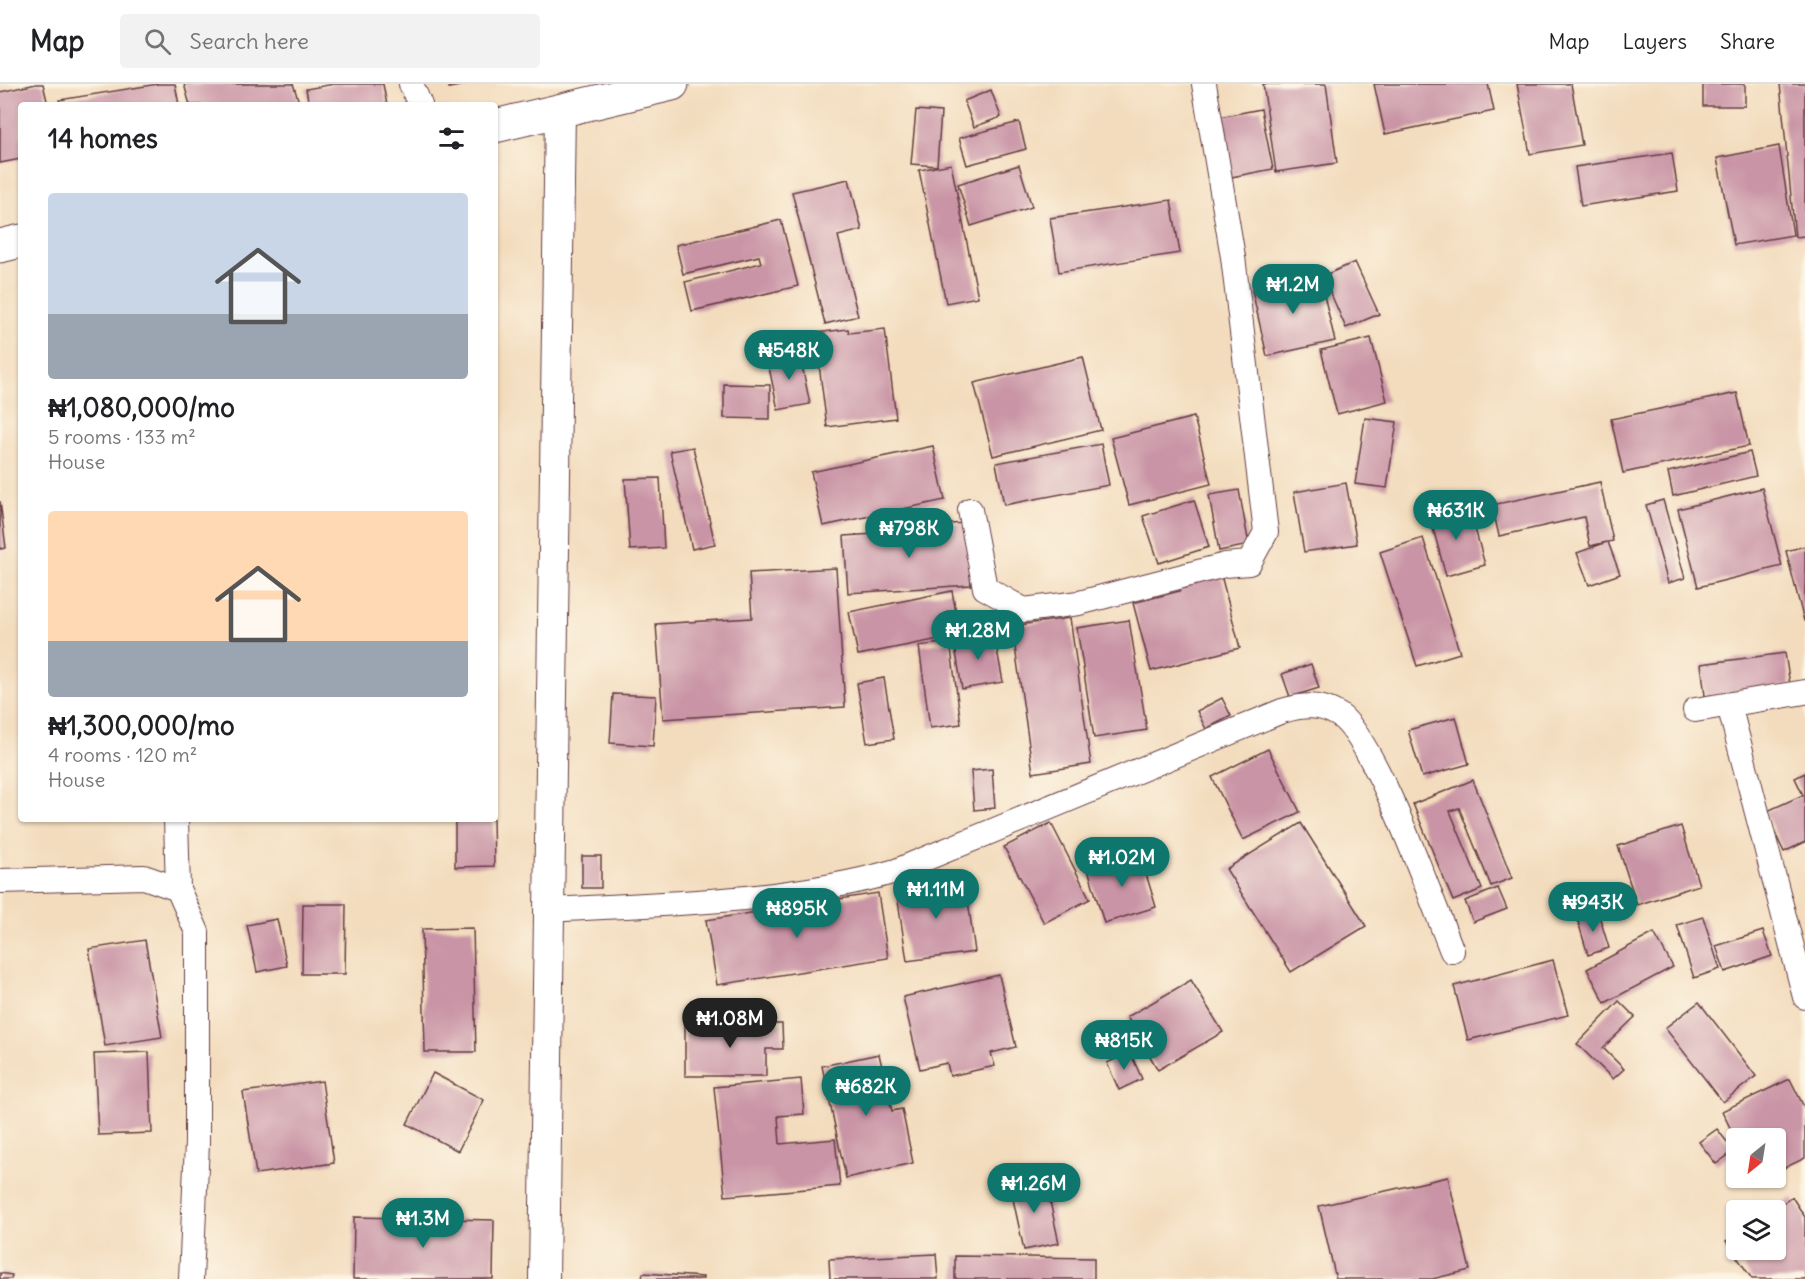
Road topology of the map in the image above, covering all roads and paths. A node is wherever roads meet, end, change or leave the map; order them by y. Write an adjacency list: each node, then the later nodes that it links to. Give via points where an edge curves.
1 (411, 84): 5 (street)
2 (672, 84): 4 (main road)
3 (1204, 84): 10 (street, via 1233,257 1266,531 1249,563 1225,565 1079,603 1024,610 985,588)
4 (612, 91): 6 (main road)
5 (419, 102)
6 (560, 110): 7 (main road); 17 (street)
7 (498, 125)
8 (18, 241): 9 (main road)
9 (0, 246)
10 (970, 510)
11 (1805, 692): 12 (street)
12 (1728, 705): 13 (street); 19 (street)
13 (1695, 710)
14 (176, 822): 16 (street)
15 (0, 881): 16 (street, via 144,876)
16 (178, 889): 20 (street, via 197,932 197,1143)
17 (550, 910): 18 (street, via 848,885 896,871 1282,711 1317,705 1350,724 1366,751); 21 (street)
18 (1452, 951)
19 (1805, 997)
20 (191, 1279)
21 (544, 1279)

